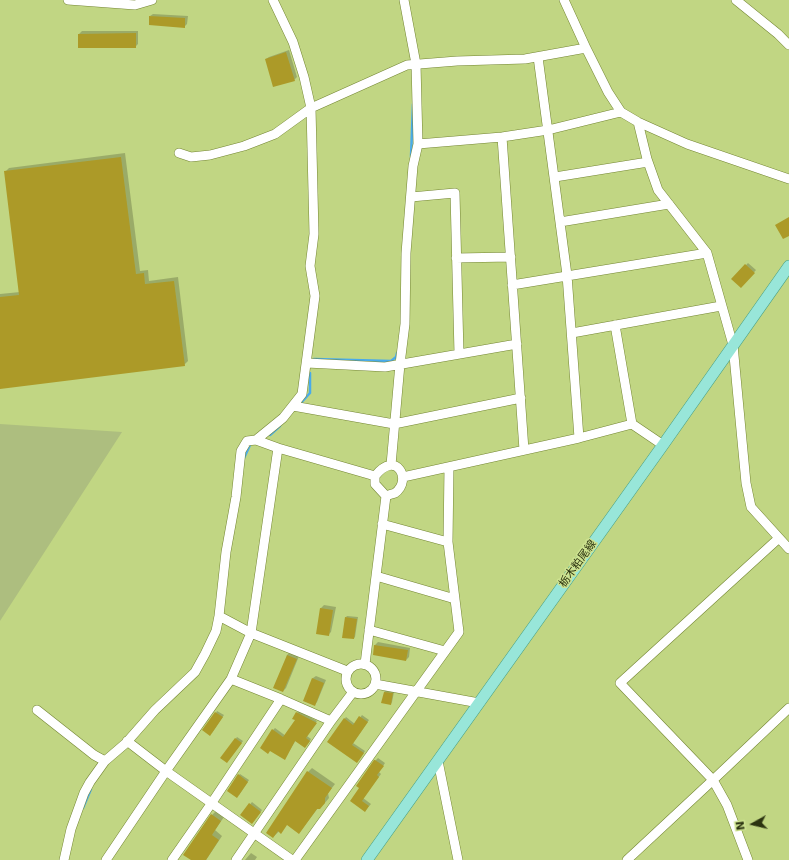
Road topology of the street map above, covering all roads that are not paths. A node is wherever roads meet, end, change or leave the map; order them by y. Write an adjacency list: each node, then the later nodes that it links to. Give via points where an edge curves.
1 (68, 0): 2 (street, via 135,4)
2 (152, 0)
3 (273, 0): 11 (street, via 293,42)
4 (404, 0): 10 (street)
5 (564, 0): 8 (street)
6 (736, 0): 7 (street)
7 (789, 46)
8 (586, 48): 9 (street); 12 (street)
9 (538, 57): 10 (street); 14 (street)
10 (416, 64): 11 (street, via 406,65); 16 (street)
11 (311, 108): 17 (street, via 275,134 244,146 191,157); 36 (street, via 314,234 310,266 315,296)
12 (621, 112): 13 (street); 14 (street)
13 (638, 122): 18 (street); 20 (street, via 687,144)
14 (548, 130): 15 (street); 19 (street)
15 (502, 137): 16 (street); 25 (street)
16 (418, 144): 21 (street, via 413,166)
17 (179, 153)
18 (648, 162): 19 (street); 22 (street, via 658,190)
19 (554, 177): 23 (street)
20 (789, 179)
21 (411, 197): 26 (street, via 455,193); 37 (street, via 406,253 405,324)
22 (669, 204): 23 (street); 24 (street)
23 (560, 222): 28 (street)
24 (707, 253): 28 (street); 30 (street)
25 (510, 257): 26 (street); 29 (street)
26 (456, 258): 35 (street)
27 (789, 266): 34 (main road, 栃木粕尾線)
28 (567, 275): 29 (street); 32 (street)
29 (512, 285): 33 (street)
30 (721, 306): 31 (street); 34 (street)
31 (615, 324): 32 (street); 41 (street)
32 (572, 333): 42 (street)
33 (517, 344): 35 (street); 38 (street)
34 (733, 345): 44 (main road, 栃木粕尾線); 53 (street, via 746,483 751,507)
35 (459, 354): 37 (street)
36 (307, 363): 37 (street, via 385,367); 39 (street, via 302,394)
37 (400, 364): 40 (street)
38 (521, 398): 40 (street); 46 (street)
39 (294, 406): 40 (street); 43 (street)
40 (394, 424): 47 (street)
41 (632, 424): 42 (street); 44 (street)
42 (579, 438): 46 (street)
43 (256, 440): 45 (street); 58 (street, via 247,441 240,451)
44 (663, 446): 69 (main road, 栃木粕尾線)
45 (278, 448): 49 (street); 60 (street)
46 (524, 450): 48 (street)
47 (391, 465): 49 (street, via 380,469); 50 (street, via 396,466)
48 (449, 467): 50 (street); 54 (street)
49 (374, 476): 51 (street, via 375,484)
50 (403, 477): 51 (street, via 402,484 395,493)
51 (386, 496): 52 (street)
52 (382, 524): 54 (street); 56 (street)
53 (779, 538): 55 (street); 77 (street, via 620,683)
54 (448, 542): 57 (street)
55 (789, 549)
56 (376, 576): 57 (street); 59 (street)
57 (455, 599): 61 (street, via 459,632)
58 (219, 616): 60 (street); 73 (street, via 216,630 195,672)
59 (370, 630): 61 (street); 62 (street)
60 (251, 632): 63 (street); 64 (street)
61 (445, 651): 66 (street)
62 (365, 664): 63 (street, via 352,666); 65 (street, via 376,676)
63 (347, 671): 67 (street, via 347,687)
64 (231, 680): 68 (street); 76 (street)
65 (375, 684): 66 (street); 67 (street, via 366,693)
66 (416, 691): 69 (street); 85 (street)
67 (353, 692): 72 (street)
68 (281, 699): 72 (street); 78 (street)
69 (479, 703): 75 (main road, 栃木粕尾線)
70 (789, 708): 77 (street)
71 (36, 710): 74 (street)
72 (331, 721): 79 (street)
73 (127, 741): 74 (street); 76 (street)
74 (105, 761): 80 (street, via 84,793 71,829)
75 (438, 761): 86 (main road, 栃木粕尾線); 87 (street)
76 (166, 771): 78 (street); 81 (street)
77 (713, 780): 88 (street); 89 (street, via 727,805)
78 (211, 804): 79 (street); 82 (street)
79 (254, 834): 83 (street); 84 (street)
80 (64, 860)
81 (106, 860)
82 (172, 860)
83 (236, 860)
84 (292, 860)
85 (296, 860)
86 (367, 860)
87 (458, 860)
88 (627, 860)
89 (748, 860)

